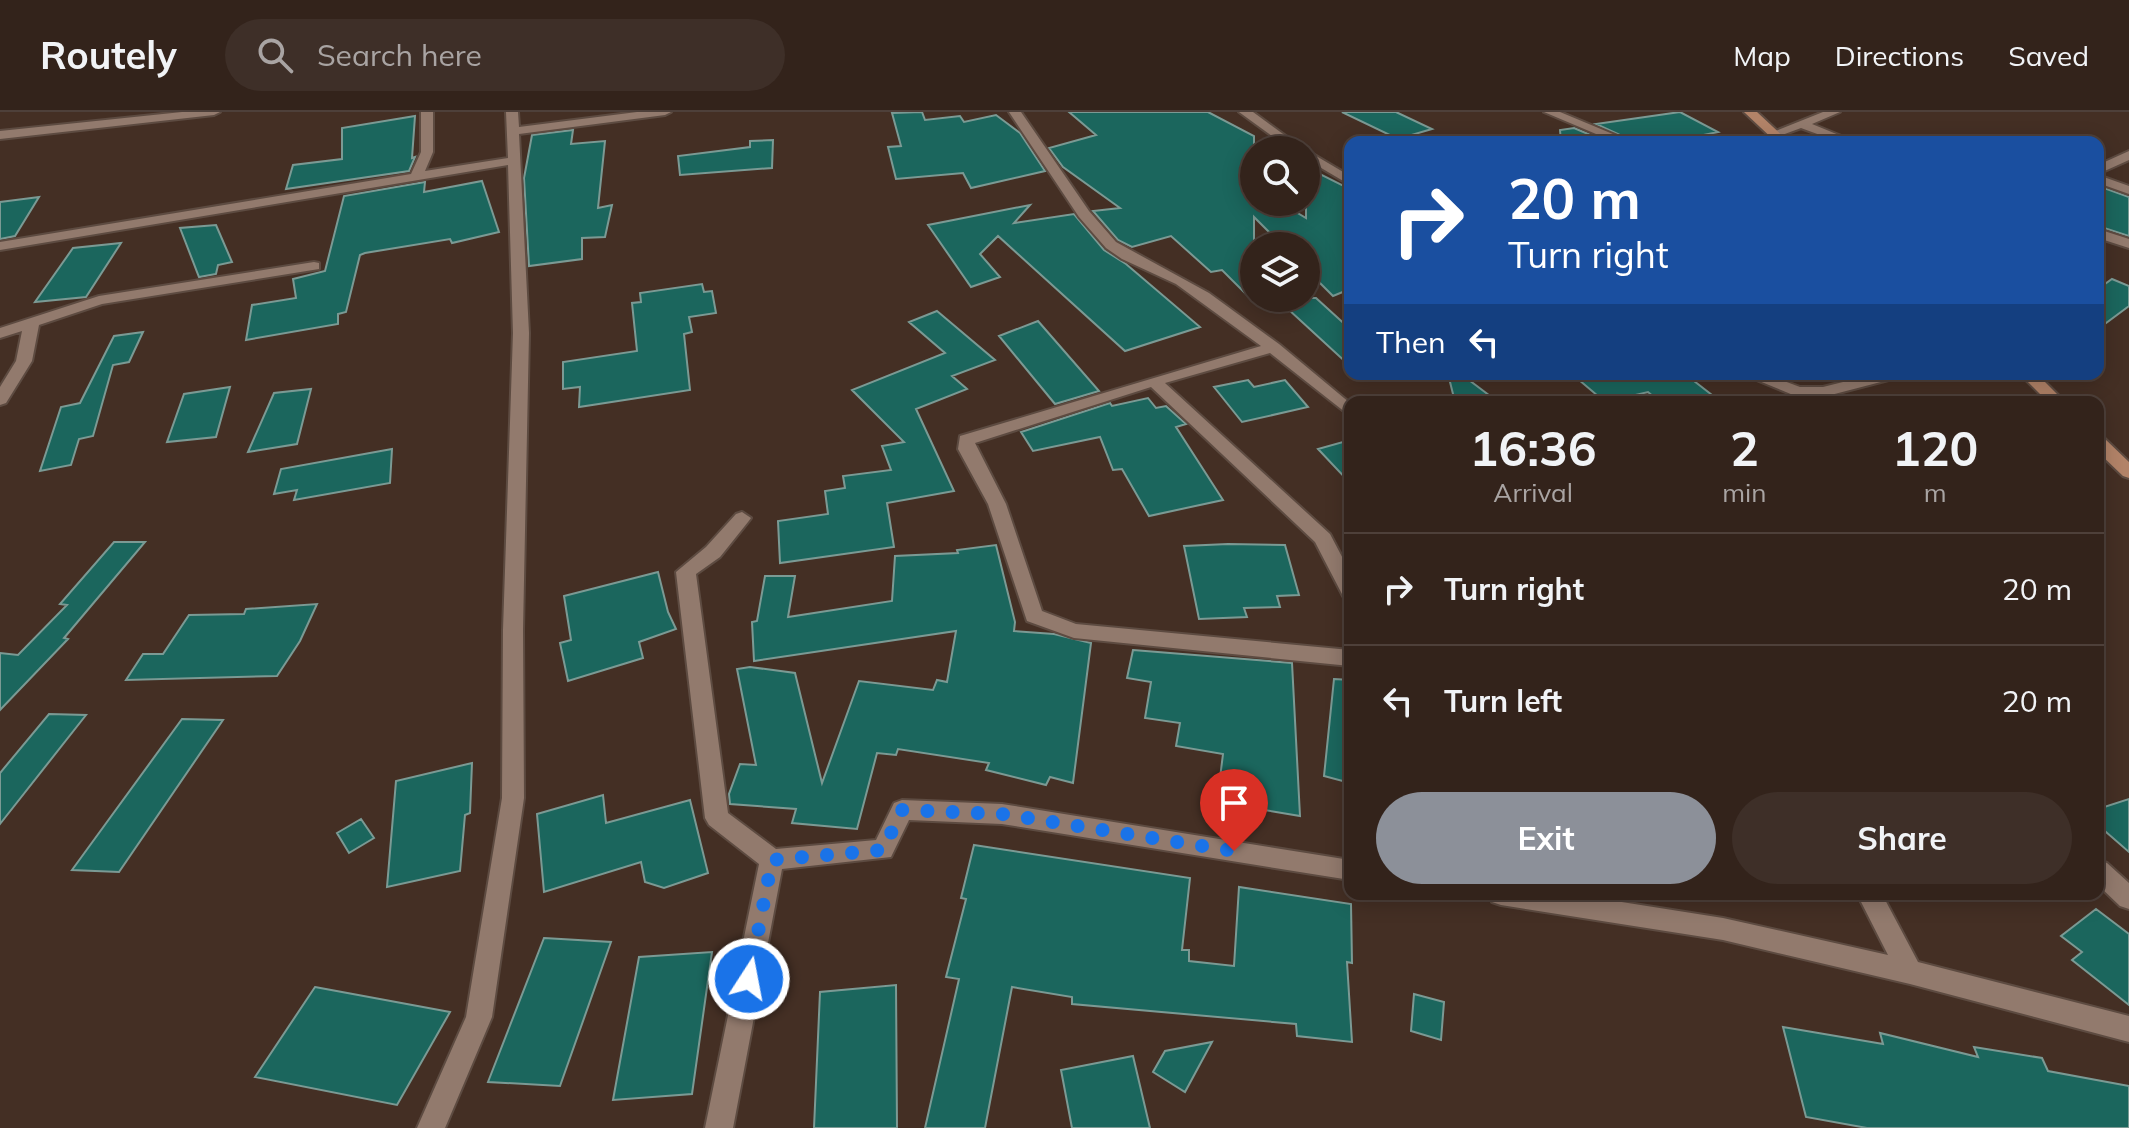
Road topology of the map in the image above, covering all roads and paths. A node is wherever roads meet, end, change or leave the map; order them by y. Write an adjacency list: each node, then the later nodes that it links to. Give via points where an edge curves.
1 (214, 112): 11 (street)
2 (427, 112): 21 (street, via 427,152)
3 (665, 112): 9 (street)
4 (1015, 112): 31 (street, via 1073,200 1112,245 1179,280)
5 (1245, 112): 12 (street)
6 (1550, 112): 13 (street)
7 (1750, 112): 14 (street)
8 (1834, 112): 10 (street)
9 (513, 121): 18 (street)
10 (1804, 125): 15 (street); 16 (street)
11 (0, 135)
12 (1279, 136)
13 (1611, 136)
14 (1777, 136)
15 (1783, 136)
16 (1834, 136)
17 (2129, 155): 20 (street)
18 (515, 160): 21 (street); 52 (street, via 521,333 513,798 479,1017)
19 (1320, 163): 22 (street)
20 (2104, 167)
21 (416, 177): 27 (street)
22 (1344, 177)
23 (2104, 181): 24 (street)
24 (2129, 190)
25 (2104, 235): 26 (street)
26 (2129, 244)
27 (0, 246)
28 (314, 266): 29 (street, via 99,300)
29 (31, 325): 30 (street); 37 (street, via 24,361)
30 (0, 333)
31 (1274, 347): 35 (street); 38 (street)
32 (1766, 380): 33 (street, via 1798,392 1823,392)
33 (1870, 380)
34 (2034, 380): 36 (street)
35 (1154, 381): 42 (street, via 1323,538); 43 (street, via 966,440 997,504 1034,616 1074,631)
36 (2051, 396)
37 (0, 400)
38 (1344, 406)
39 (2104, 448): 40 (street)
40 (2129, 472)
41 (742, 518): 44 (street, via 713,552 686,572 717,818)
42 (1344, 579)
43 (1344, 657)
44 (772, 860): 45 (street, via 883,850 902,810 1002,814); 53 (street)
45 (1344, 869)
46 (2104, 875): 47 (street)
47 (2129, 898)
48 (1539, 900): 50 (street, via 1723,929)
49 (1872, 900): 50 (street)
50 (1910, 972): 51 (street)
51 (2129, 1029)
52 (431, 1128)
53 (719, 1128)

